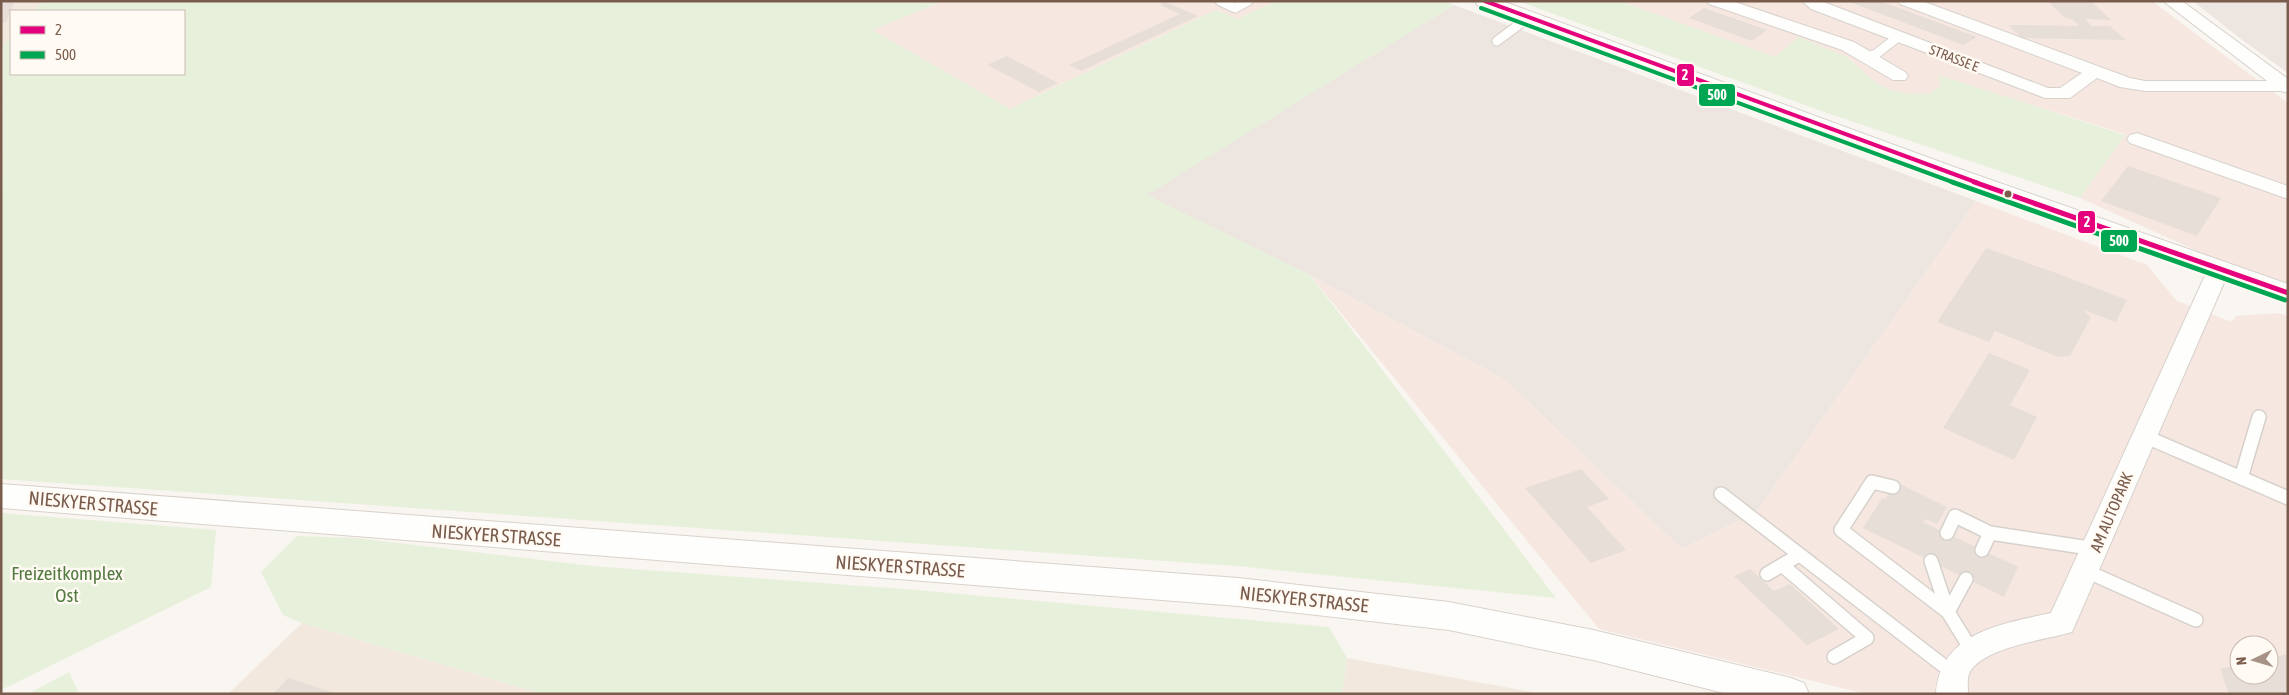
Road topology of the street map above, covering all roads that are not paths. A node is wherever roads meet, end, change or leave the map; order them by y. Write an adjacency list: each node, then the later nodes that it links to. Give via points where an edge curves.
1 (1220, 1): 2 (lane, via 1235,8)
2 (1248, 1)
3 (1484, 1): 8 (main road)
4 (1715, 1): 11 (street, via 1848,46)
5 (1810, 1): 9 (street, STRASSE E)
6 (1906, 1): 12 (street)
7 (2171, 1): 14 (street)
8 (1528, 18): 10 (lane); 17 (main road)
9 (1898, 37): 11 (lane, via 1876,54); 12 (street, STRASSE E, via 2045,93 2064,94)
10 (1497, 41)
11 (1868, 56): 13 (street)
12 (2095, 72): 14 (street, via 2145,86)
13 (1899, 76)
14 (2287, 87)
15 (2137, 139): 16 (street)
16 (2288, 193)
17 (2219, 269): 18 (main road); 20 (street, AM AUTOPARK)
18 (2288, 293)
19 (2259, 417): 21 (lane)
20 (2144, 436): 21 (lane); 30 (street, AM AUTOPARK)
21 (2241, 478): 25 (lane)
22 (1893, 487): 35 (lane, via 1872,482 1841,530)
23 (1721, 494): 29 (lane)
24 (1, 496): 40 (main road, NIESKYER STRASSE, via 1238,592 1449,616 1593,645)
25 (2288, 498)
26 (1947, 533): 27 (lane, via 1950,514)
27 (1990, 533): 28 (lane); 30 (lane)
28 (1982, 550)
29 (1799, 555): 32 (lane); 39 (lane)
30 (2091, 560): 36 (lane, via 2123,589); 37 (street, AM AUTOPARK, via 2061,623 2002,637)
31 (1931, 561): 35 (lane)
32 (1782, 565): 33 (lane); 38 (lane, via 1868,638)
33 (1767, 574)
34 (1966, 579): 35 (lane)
35 (1948, 612): 37 (lane)
36 (2196, 620)
37 (1972, 651): 39 (street, AM AUTOPARK, via 1961,660)
38 (1834, 657)
39 (1952, 683)
40 (1790, 694)

